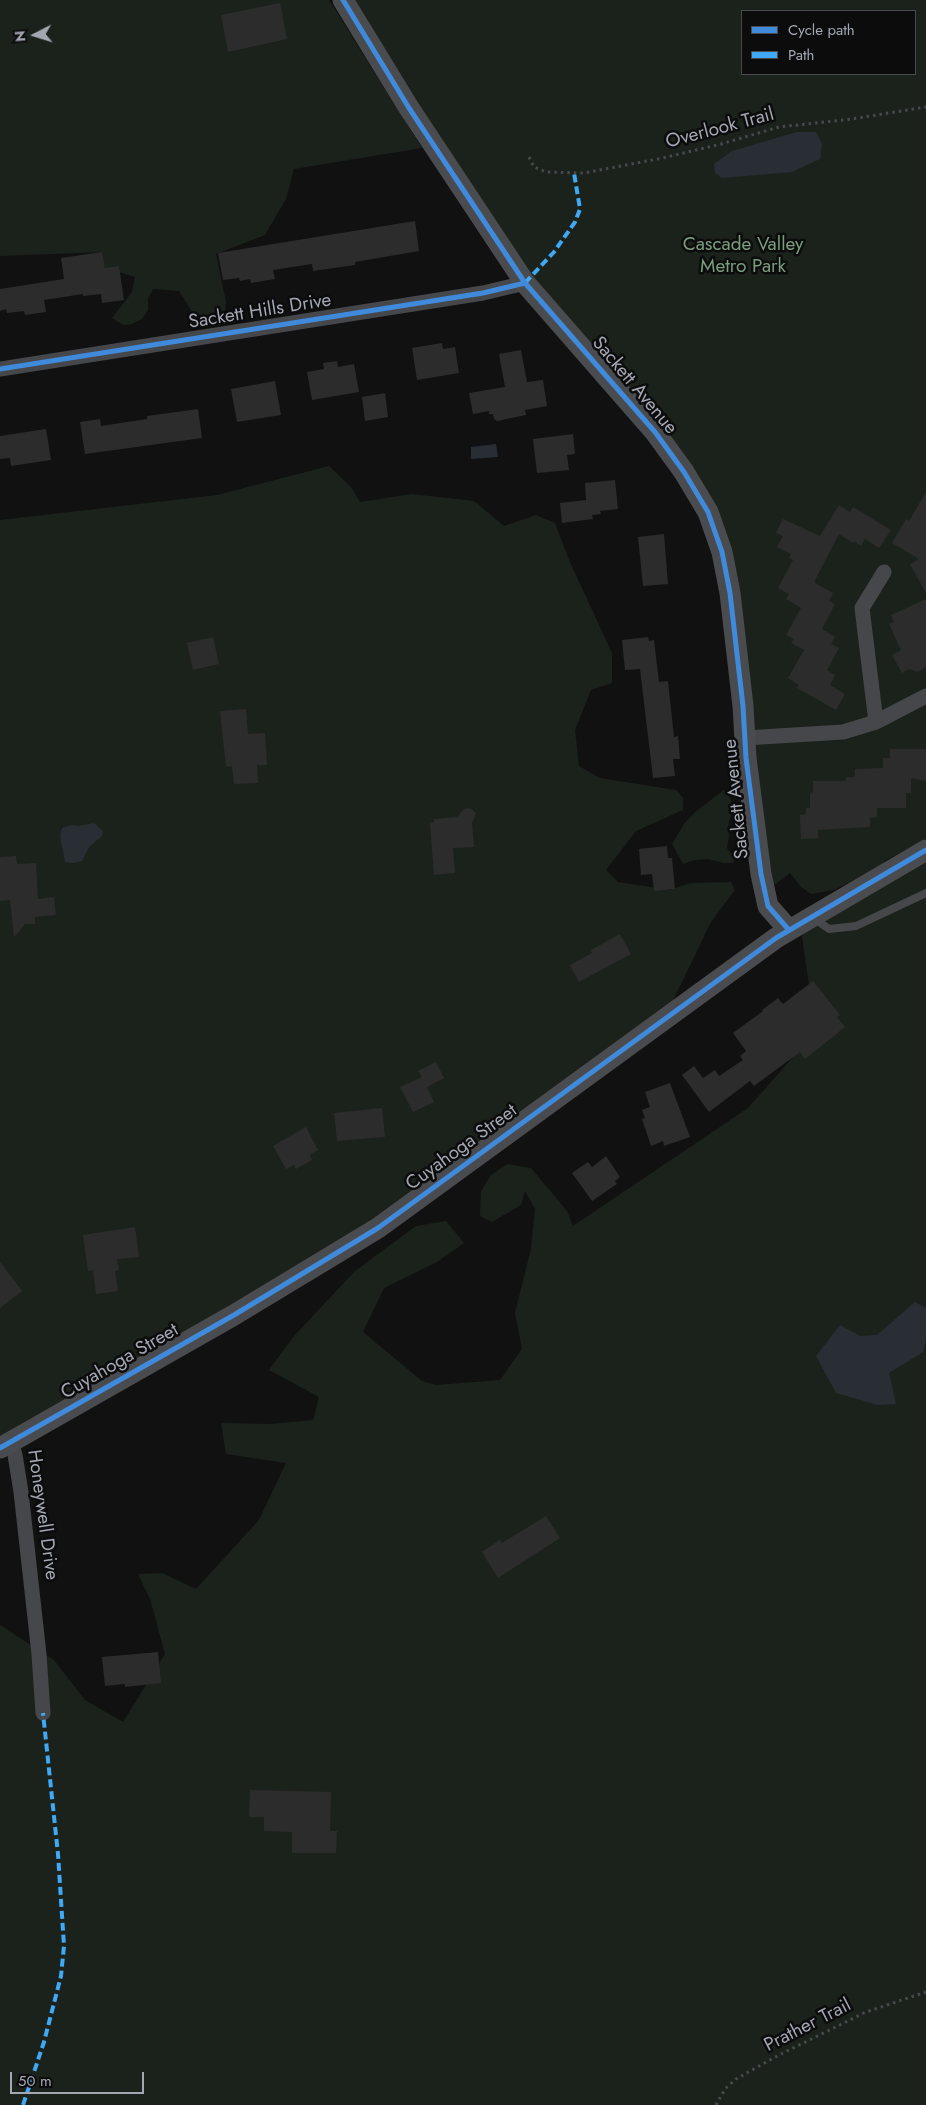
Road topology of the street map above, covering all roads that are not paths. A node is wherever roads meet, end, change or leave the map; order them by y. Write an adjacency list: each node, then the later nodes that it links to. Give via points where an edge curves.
1 (343, 0): 2 (street, Sackett Avenue, via 415,117)
2 (525, 283): 3 (street, Sackett Hills Drive, via 483,293); 7 (street, Sackett Avenue, via 655,432 708,512 722,552 730,593)
3 (0, 370)
4 (884, 572): 6 (street, via 862,608)
5 (926, 696): 6 (street)
6 (876, 722): 7 (street, via 843,732)
7 (745, 738): 11 (street, Sackett Avenue, via 764,893 768,906)
8 (926, 850): 10 (street, Cuyahoga Street)
9 (926, 894): 10 (lane, via 856,926 829,929)
10 (812, 916): 11 (street, Cuyahoga Street)
11 (788, 929): 12 (street, Cuyahoga Street, via 384,1224 234,1315)
12 (6, 1445): 13 (street, Honeywell Drive, via 16,1455)
13 (43, 1713)

